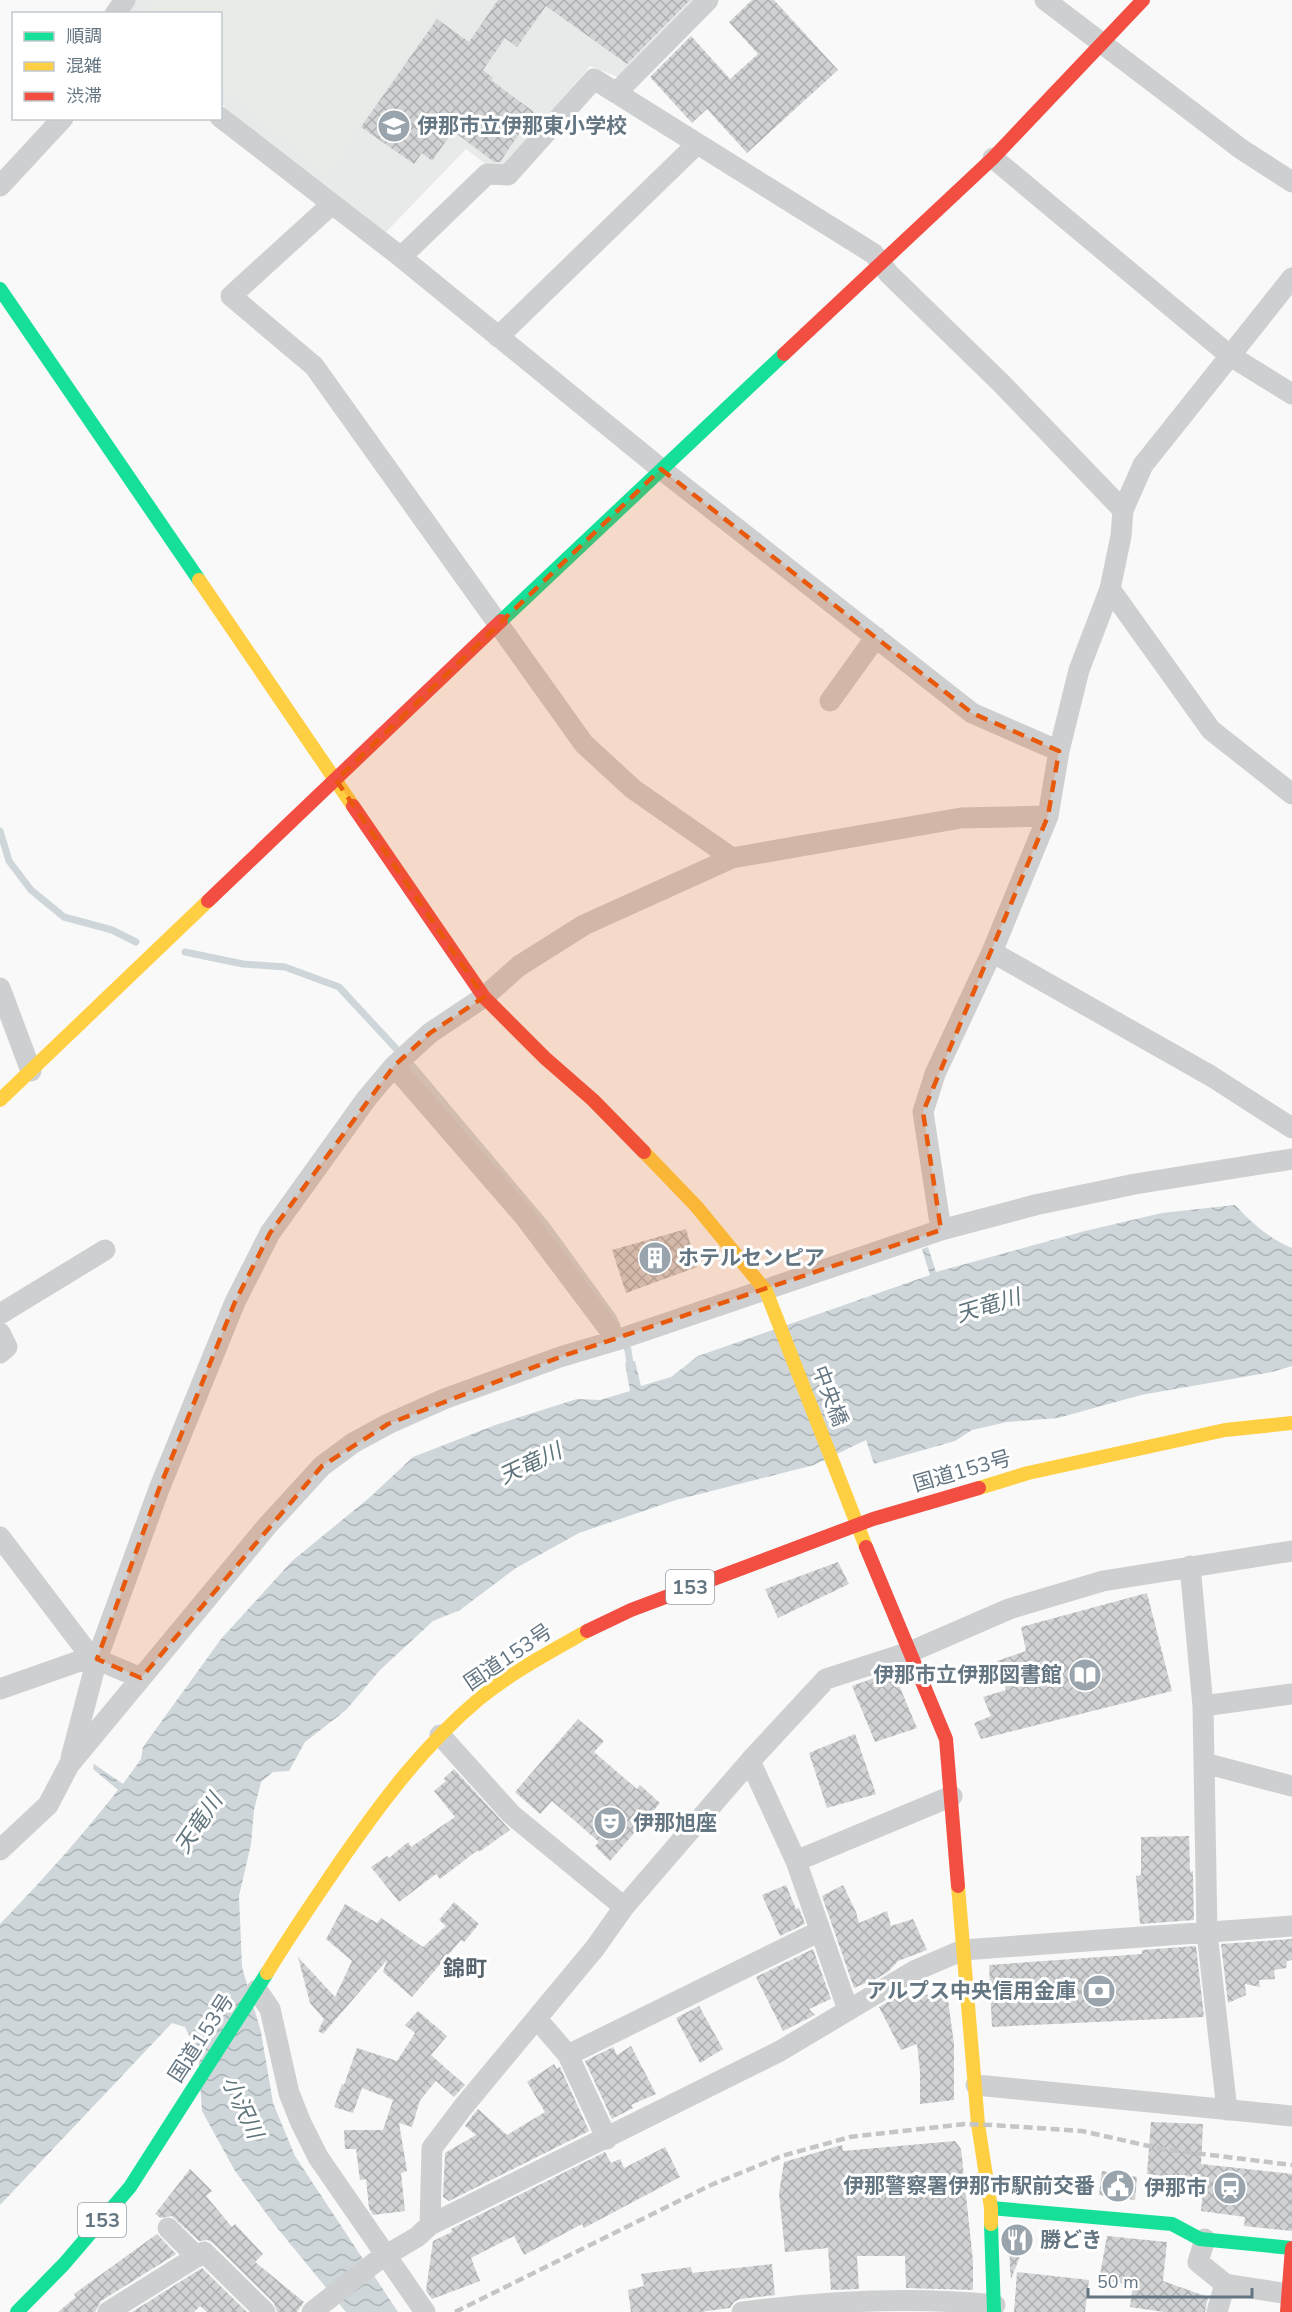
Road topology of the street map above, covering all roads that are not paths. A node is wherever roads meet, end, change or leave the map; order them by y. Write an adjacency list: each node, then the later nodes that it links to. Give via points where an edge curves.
1 (708, 0): 5 (street)
2 (1046, 0): 4 (street)
3 (1143, 0): 4 (main road)
4 (1102, 42): 9 (main road); 10 (street, via 1241,149)
5 (616, 93): 8 (street); 13 (street, via 594,79 508,175 487,174)
6 (222, 119): 12 (street)
7 (61, 120): 11 (street)
8 (697, 144): 14 (street, via 874,254); 17 (street)
9 (993, 158): 14 (main road); 18 (street)
10 (1292, 182)
11 (0, 186)
12 (332, 204): 13 (street); 23 (street, via 231,296 314,366)
13 (401, 257): 17 (street)
14 (882, 263): 20 (main road); 21 (street)
15 (1292, 278): 18 (street)
16 (0, 289): 27 (main road, 中央橋)
17 (498, 337): 20 (street)
18 (1230, 355): 19 (street); 21 (street, via 1143,465)
19 (1292, 394)
20 (661, 469): 23 (main road); 24 (street)
21 (1122, 510): 22 (street)
22 (1110, 589): 26 (street, via 1079,670); 28 (street, via 1211,730)
23 (499, 625): 27 (main road); 30 (street, via 584,744 633,789)
24 (876, 637): 25 (street); 26 (street, via 972,713)
25 (830, 701)
26 (1059, 751): 29 (street)
27 (336, 780): 33 (main road, 中央橋); 35 (main road)
28 (1292, 794)
29 (1048, 816): 30 (street, via 961,818); 31 (street)
30 (732, 858): 33 (street, via 584,925 519,966)
31 (992, 952): 37 (street, via 1211,1076); 39 (street, via 935,1074 923,1112)
32 (0, 988): 35 (street)
33 (484, 997): 34 (street, via 430,1033); 41 (main road, 中央橋, via 593,1100 696,1206)
34 (394, 1066): 44 (street, via 524,1216); 52 (street, via 270,1233 235,1302)
35 (31, 1071): 36 (main road)
36 (0, 1100)
37 (1292, 1128)
38 (1292, 1160): 39 (street, via 1135,1184)
39 (941, 1230): 41 (street)
40 (105, 1250): 42 (street)
41 (767, 1295): 44 (street); 47 (main road, 中央橋)
42 (0, 1314)
43 (0, 1333): 45 (street, via 7,1347)
44 (617, 1340): 53 (street, via 444,1399 353,1443 322,1466 267,1526)
45 (0, 1353)
46 (1292, 1423): 47 (main road, 国道153号 / 153, via 1225,1430 1028,1473)
47 (857, 1525): 51 (main road, 中央橋); 57 (main road, 国道153号 / 153, via 631,1610 587,1631 516,1672)
48 (0, 1537): 52 (street)
49 (1292, 1551): 50 (street)
50 (1190, 1566): 51 (street, via 1102,1581 1009,1609); 56 (street)
51 (910, 1652): 58 (street, via 826,1679); 62 (main road, 中央橋, via 946,1738)
52 (94, 1658): 53 (street); 54 (street); 60 (street)
53 (141, 1678): 60 (street)
54 (0, 1689)
55 (1292, 1694): 56 (street)
56 (1203, 1706): 59 (street)
57 (440, 1735): 65 (street, via 511,1814); 70 (main road, 国道153号 / 153, via 385,1797 290,1934)
58 (750, 1761): 64 (street); 65 (street)
59 (1204, 1763): 61 (street); 68 (street)
60 (69, 1765): 63 (street, via 48,1805)
61 (1292, 1785)
62 (952, 1796): 64 (street); 69 (main road, 中央橋)
63 (0, 1850)
64 (796, 1861): 67 (street)
65 (624, 1907): 72 (street)
66 (1292, 1926): 68 (street)
67 (820, 1931): 71 (street); 73 (street)
68 (1208, 1933): 69 (street); 75 (street)
69 (963, 1950): 71 (street, via 914,1971); 74 (main road, 中央橋)
70 (252, 1997): 84 (street, via 270,2009 290,2093 318,2157); 89 (main road, 国道153号 / 153, via 130,2187)
71 (848, 2010): 77 (street, via 780,2051)
72 (537, 2019): 73 (street); 79 (street, via 432,2148)
73 (568, 2055): 77 (street)
74 (976, 2085): 75 (street); 78 (main road, 中央橋)
75 (1227, 2110): 76 (street)
76 (1292, 2115)
77 (607, 2139): 79 (street)
78 (991, 2208): 81 (main road, via 1172,2224); 88 (main road, 中央橋)
79 (430, 2225): 84 (street)
80 (168, 2228): 83 (street)
81 (1205, 2239): 82 (main road); 85 (street, via 1198,2262)
82 (1292, 2248): 86 (main road)
83 (197, 2257): 90 (street); 91 (street, via 204,2252)
84 (382, 2257): 87 (street); 92 (street)
85 (1225, 2284): 86 (street); 94 (street)
86 (1288, 2303)
87 (317, 2307)
88 (994, 2308): 93 (street, via 885,2300)
89 (17, 2312)
90 (108, 2312)
91 (265, 2312)
92 (425, 2312)
93 (742, 2312)
94 (1217, 2312)

